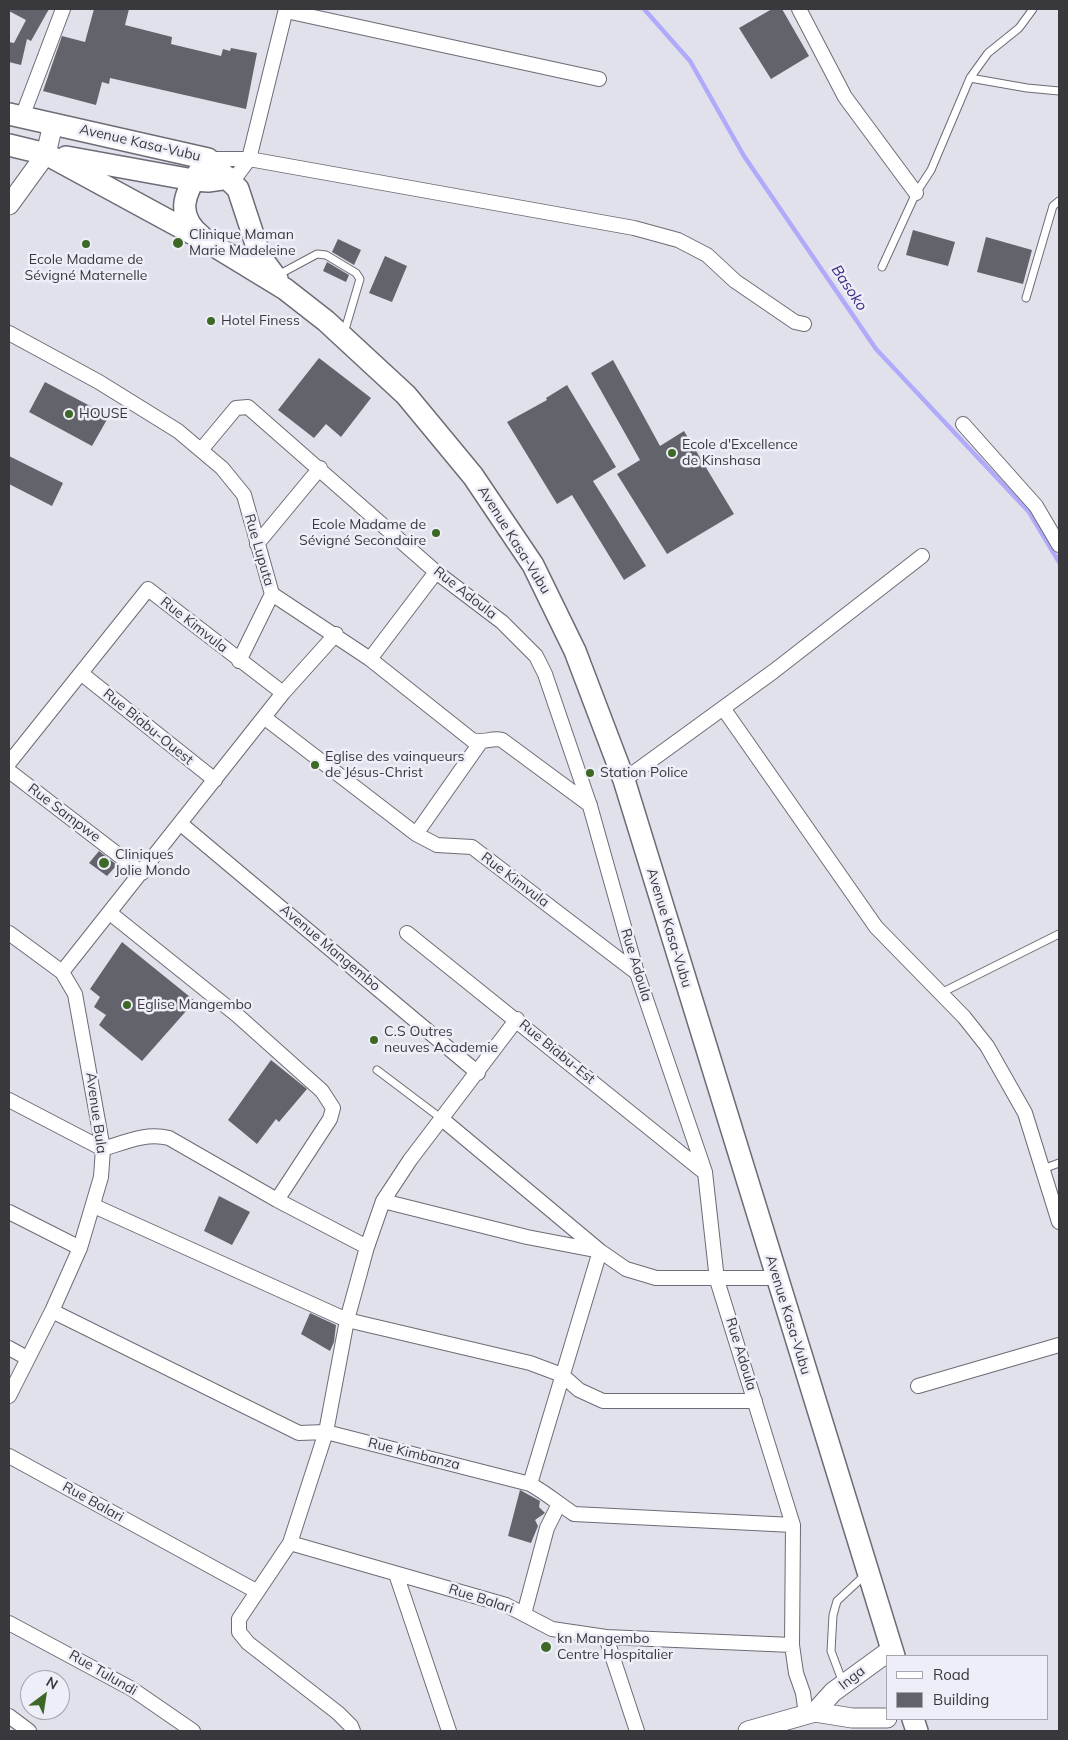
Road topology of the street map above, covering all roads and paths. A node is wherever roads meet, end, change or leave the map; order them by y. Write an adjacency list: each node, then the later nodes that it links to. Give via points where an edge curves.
1 (63, 9): 8 (street)
2 (799, 9): 16 (street, via 845,97)
3 (1033, 9): 5 (lane, via 1019,28 988,53)
4 (286, 10): 6 (street); 13 (street)
5 (970, 78): 7 (lane); 16 (lane, via 931,170)
6 (599, 80)
7 (1059, 91)
8 (16, 116): 9 (main road, Avenue Kasa-Vubu)
9 (53, 124): 11 (street); 12 (main road, Avenue Kasa-Vubu)
10 (9, 145): 11 (main road, Avenue Kasa-Vubu)
11 (46, 154): 15 (main road); 18 (street); 19 (main road, Avenue Kasa-Vubu)
12 (208, 159): 13 (street); 14 (main road, Avenue Kasa-Vubu); 15 (main road)
13 (249, 159): 14 (street, via 238,174); 23 (street, via 634,228 678,240 707,256 735,282 795,322)
14 (229, 178): 15 (main road); 21 (main road, Avenue Kasa-Vubu, via 238,189 260,256)
15 (193, 180): 19 (main road, via 184,199 185,212 190,225)
16 (916, 193): 20 (lane)
17 (1059, 201): 22 (lane, via 1053,206)
18 (9, 205)
19 (208, 242): 21 (main road, Avenue Kasa-Vubu)
20 (882, 267)
21 (280, 283): 25 (main road, Avenue Kasa-Vubu); 25 (lane, via 317,254 326,255 356,272 360,279)
22 (1026, 298)
23 (804, 324)
24 (9, 333): 27 (street, Rue Luputa, via 92,378 178,431)
25 (343, 336): 45 (main road, Avenue Kasa-Vubu, via 406,395 449,446 489,498 533,565 575,651)
26 (963, 424): 30 (street, via 1036,506)
27 (200, 450): 28 (street, Rue Adoula, via 236,408 242,406 248,407); 29 (street, Rue Luputa, via 222,468 244,495)
28 (320, 468): 29 (street); 32 (street, Rue Adoula)
29 (257, 544): 33 (street, Rue Luputa)
30 (1059, 544)
31 (922, 556): 39 (street)
32 (436, 572): 35 (street); 46 (street, Rue Adoula, via 502,622 536,656)
33 (272, 594): 34 (street, Rue Luputa); 36 (street)
34 (336, 634): 35 (street, Rue Luputa); 38 (street)
35 (370, 659): 41 (street, Rue Luputa)
36 (239, 661): 37 (street, Rue Kimvula, via 148,589); 38 (street, Rue Kimvula)
37 (82, 674): 42 (street); 44 (street, Rue Biabu-Ouest)
38 (283, 694): 40 (street)
39 (723, 708): 45 (street); 56 (street, via 876,927)
40 (265, 718): 44 (street); 48 (street, Rue Kimvula)
41 (480, 743): 46 (street, via 494,738 502,740); 48 (street)
42 (9, 763)
43 (9, 771): 49 (street, Rue Sampwe)
44 (215, 780): 47 (street)
45 (624, 780): 74 (main road, Avenue Kasa-Vubu)
46 (590, 806): 55 (street, Rue Adoula)
47 (181, 824): 49 (street); 59 (street, Avenue Mangembo)
48 (416, 834): 55 (street, Rue Kimvula, via 437,845 472,847)
49 (142, 873): 50 (street)
50 (110, 913): 54 (street); 66 (street, via 237,1015 322,1091 333,1108 330,1119)
51 (9, 933): 54 (street, Avenue Bula)
52 (407, 933): 57 (street, Rue Biabu-Est)
53 (1059, 934): 56 (lane)
54 (62, 972): 62 (street, Avenue Bula, via 75,994)
55 (637, 973): 65 (street, Rue Adoula)
56 (941, 993): 64 (street, via 987,1046 1025,1113)
57 (517, 1019): 59 (street); 65 (street, Rue Biabu-Est)
58 (377, 1070): 61 (lane)
59 (478, 1073): 61 (street)
60 (9, 1100): 62 (street)
61 (442, 1120): 67 (street); 73 (street)
62 (104, 1149): 66 (street, via 145,1136 170,1138); 68 (street, Avenue Bula, via 102,1177)
63 (1059, 1163): 64 (lane)
64 (1043, 1169): 70 (street)
65 (705, 1172): 75 (street, Rue Adoula)
66 (277, 1200): 71 (street)
67 (383, 1201): 71 (street); 73 (street, via 527,1237)
68 (94, 1206): 72 (street, Avenue Bula); 77 (street)
69 (9, 1212): 72 (street)
70 (1059, 1222)
71 (367, 1247): 77 (street)
72 (80, 1248): 76 (street, Avenue Bula)
73 (600, 1251): 75 (street, via 626,1269 656,1278); 81 (street)
74 (776, 1278): 75 (street); 91 (main road, Avenue Kasa-Vubu)
75 (718, 1280): 84 (street, Rue Adoula)
76 (52, 1310): 80 (street, Avenue Bula); 85 (street, Rue Kimbanza, via 299,1433)
77 (347, 1320): 81 (street, via 530,1363); 85 (street)
78 (1059, 1345): 82 (street)
79 (9, 1348): 80 (street)
80 (27, 1358): 83 (street, Avenue Bula)
81 (562, 1375): 84 (street, via 579,1390 604,1401); 87 (street)
82 (918, 1386)
83 (9, 1396)
84 (755, 1401): 89 (street, Rue Adoula)
85 (326, 1432): 87 (street, Rue Kimbanza); 90 (street)
86 (9, 1456): 93 (street, Rue Balari)
87 (530, 1484): 88 (street, Rue Kimbanza, via 551,1495)
88 (559, 1504): 89 (street, Rue Kimbanza, via 574,1514); 94 (street, via 547,1528)
89 (793, 1525): 97 (street, Rue Adoula)
90 (290, 1543): 92 (street, Rue Balari); 93 (street)
91 (868, 1572): 98 (main road, Avenue Kasa-Vubu); 100 (lane, via 837,1601 833,1616 831,1650)
92 (396, 1574): 94 (street, Rue Balari, via 506,1605); 107 (street)
93 (256, 1591): 106 (street, via 239,1619 238,1632 338,1713)
94 (524, 1614): 96 (street, Rue Balari, via 552,1629)
95 (9, 1623): 105 (street, Rue Tulundi, via 132,1689)
96 (606, 1637): 97 (street, Rue Balari); 108 (street)
97 (792, 1645): 101 (street, Rue Adoula, via 796,1672)
98 (893, 1652)
99 (886, 1657): 100 (street, Inga)
100 (844, 1684): 101 (street, Inga)
101 (810, 1713): 103 (street, Inga); 109 (street, Inga)
102 (9, 1716): 104 (street)
103 (886, 1718)
104 (29, 1731)
105 (193, 1731)
106 (353, 1731)
107 (448, 1731)
108 (637, 1731)
109 (748, 1731)

